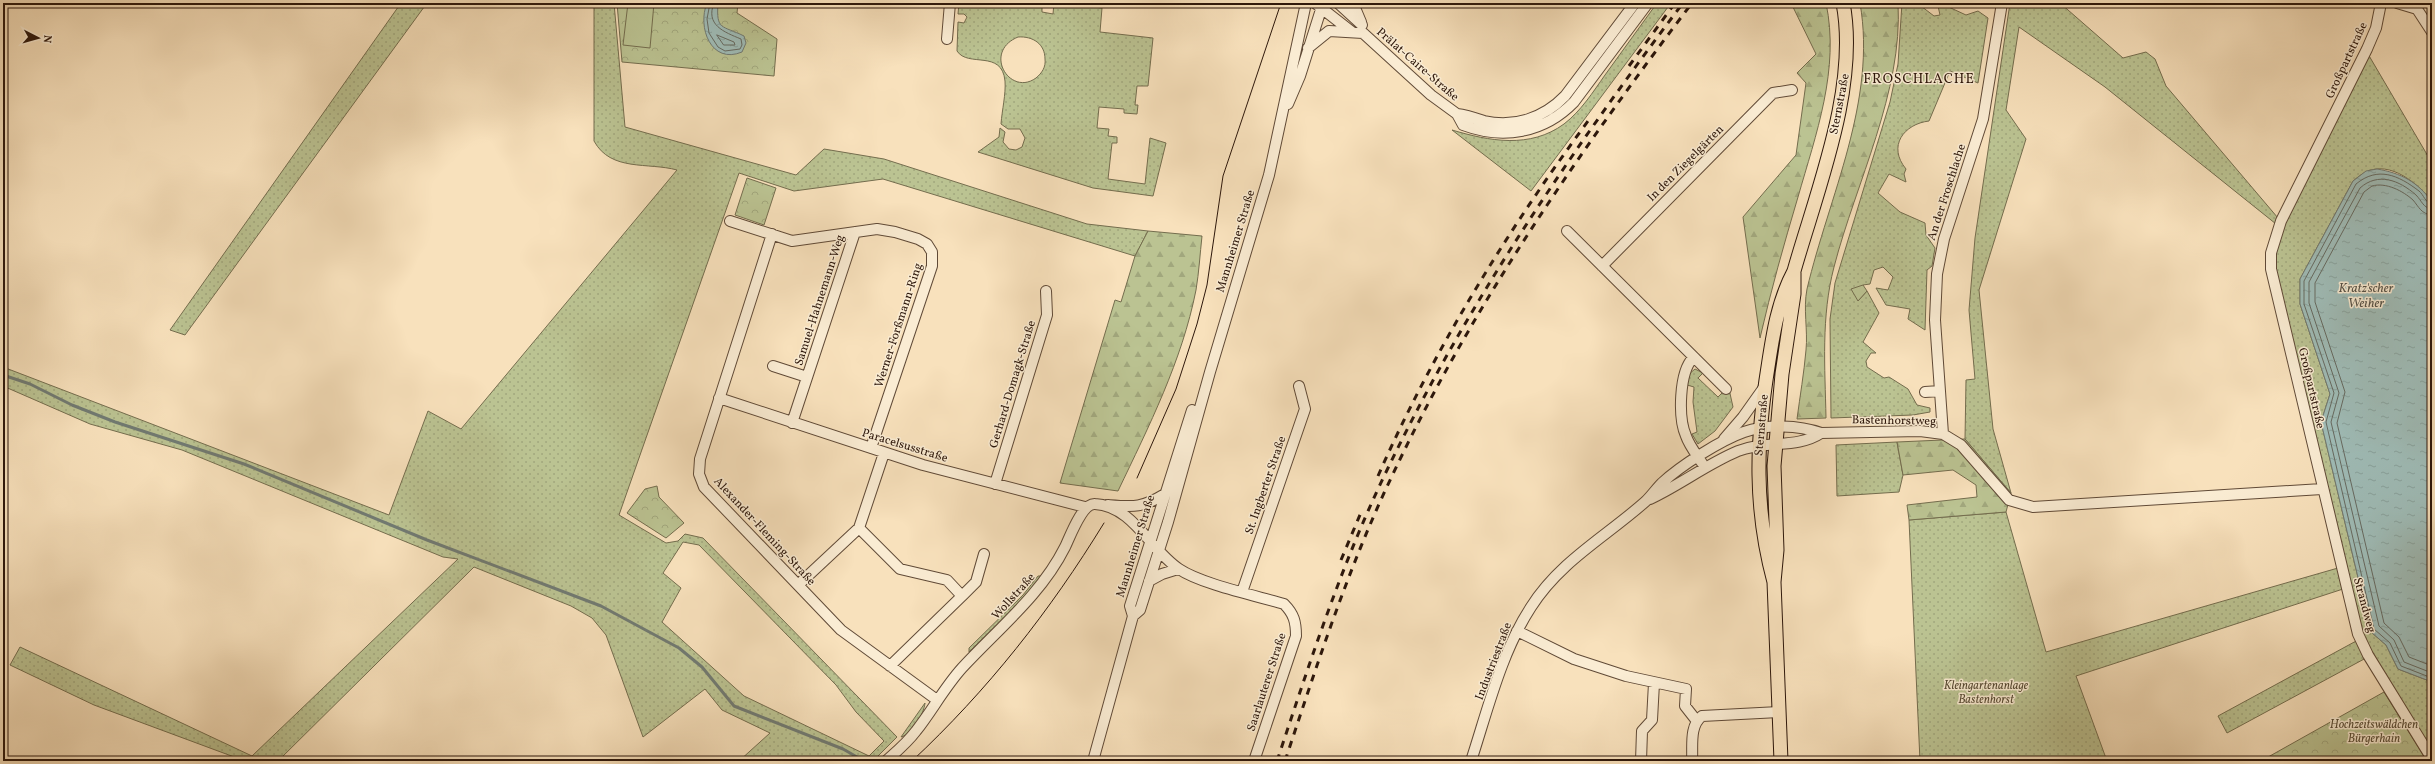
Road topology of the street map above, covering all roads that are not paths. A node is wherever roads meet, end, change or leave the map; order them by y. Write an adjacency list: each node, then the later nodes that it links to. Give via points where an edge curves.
1 (950, 3): 15 (street)
2 (1306, 3): 17 (street, Mannheimer Straße)
3 (1338, 3): 12 (street, Prälat-Caire-Straße)
4 (1353, 3): 12 (street)
5 (1635, 3): 20 (street, Prälat-Caire-Straße, via 1554,107 1534,118 1507,123)
6 (1648, 3): 20 (street, Prälat-Caire-Straße, via 1574,102 1551,121 1516,132 1494,132 1464,125)
7 (1843, 3): 27 (main road, Sternstraße, via 1847,58 1842,93 1833,136)
8 (2002, 3): 36 (street, An der Froschlache, via 1983,119 1944,240 1937,274 1935,320)
9 (2381, 3): 52 (street, Großpartstraße, via 2376,28 2367,49 2281,221 2271,253 2271,269)
10 (2397, 3): 14 (street, via 2417,9)
11 (1320, 4): 13 (street); 16 (street, Mannheimer Straße)
12 (1363, 29): 13 (street, Prälat-Caire-Straße); 20 (street, Prälat-Caire-Straße, via 1431,95)
13 (1352, 32): 16 (street, Prälat-Caire-Straße, via 1329,31)
14 (2432, 32)
15 (947, 39)
16 (1308, 48): 18 (street, Mannheimer Straße)
17 (1289, 73): 18 (street); 21 (street, Mannheimer Straße)
18 (1300, 76): 21 (street, Mannheimer Straße)
19 (1792, 90): 26 (street, In den Ziegelgärten, via 1772,93)
20 (1457, 114)
21 (1282, 117): 31 (street, Mannheimer Straße, via 1269,175)
22 (730, 221): 25 (street, Werner-Forßmann-Ring)
23 (1567, 231): 26 (street)
24 (855, 232): 25 (street, Werner-Forßmann-Ring, via 792,241); 32 (street, Samuel-Hahnemann-Weg); 47 (street, Werner-Forßmann-Ring, via 877,229 895,232 918,239 927,244 932,252 932,266)
25 (772, 234): 38 (street, Alexander-Fleming-Straße)
26 (1602, 266): 29 (street)
27 (1794, 271): 34 (main road, Sternstraße, via 1783,292); 40 (main road, Sternstraße, via 1794,294)
28 (1046, 291): 51 (street, Gerhard-Domagk-Straße, via 1047,315)
29 (1693, 358): 35 (street); 49 (street, via 1688,363 1683,385 1682,418 1685,435)
30 (773, 366): 32 (street, Samuel-Hahnemann-Weg)
31 (1210, 372): 53 (street, Mannheimer Straße, via 1198,393); 58 (street, Mannheimer Straße)
32 (808, 377): 39 (street, Samuel-Hahnemann-Weg)
33 (1299, 386): 64 (street, St. Ingberter Straße, via 1305,409)
34 (1765, 386): 41 (main road, Sternstraße); 45 (street, via 1743,418)
35 (1726, 389)
36 (1940, 391): 37 (street); 43 (street, An der Froschlache)
37 (1925, 392)
38 (718, 398): 39 (street, Paracelsusstraße); 63 (street, Alexander-Fleming-Straße, via 700,459 699,474 704,487)
39 (792, 423): 47 (street, Paracelsusstraße)
40 (1777, 428): 41 (street, Industriestraße); 42 (street, Bastenhorstweg, via 1810,429); 44 (main road, Sternstraße)
41 (1760, 429): 45 (street, Industriestraße, via 1745,432); 46 (main road, Sternstraße)
42 (1821, 433): 43 (street, Bastenhorstweg, via 1920,431); 44 (street, Bastenhorstweg, via 1810,440)
43 (1943, 434): 52 (street, Bastenhorstweg, via 1961,445 2009,500 2033,507)
44 (1776, 443): 46 (street, Industriestraße); 62 (main road, Sternstraße, via 1774,503 1777,550)
45 (1718, 445): 49 (street, Industriestraße)
46 (1759, 446): 50 (street, Industriestraße, via 1739,450); 62 (main road, Sternstraße, via 1758,479 1762,528)
47 (872, 448): 48 (street, Paracelsusstraße)
48 (884, 453): 51 (street, Paracelsusstraße); 56 (street)
49 (1698, 458): 50 (street); 54 (street, Industriestraße, via 1663,482)
50 (1705, 468): 54 (street, Industriestraße, via 1668,491)
51 (996, 484): 55 (street, Paracelsusstraße)
52 (2322, 489): 73 (street, Strandweg, via 2358,634 2368,655)
53 (1165, 494): 55 (street, via 1148,505 1139,507); 57 (street, Mannheimer Straße)
54 (1646, 501): 67 (street, Industriestraße, via 1588,546 1554,578 1531,606)
55 (1090, 506): 57 (street, via 1120,513 1132,521); 70 (street, Wollstraße, via 1062,554 1029,600 962,669)
56 (859, 528): 63 (street); 65 (street, via 900,568 947,580)
57 (1151, 542): 58 (street); 66 (street, Mannheimer Straße, via 1130,606)
58 (1159, 551): 60 (street, Saarlauterer Straße); 61 (street, Mannheimer Straße)
59 (984, 554): 65 (street, via 976,582)
60 (1178, 569): 61 (street); 64 (street, Saarlauterer Straße)
61 (1149, 581): 66 (street, Mannheimer Straße, via 1140,610)
62 (1774, 582): 71 (main road, Sternstraße)
63 (798, 585): 68 (street, Alexander-Fleming-Straße, via 841,630)
64 (1242, 592): 76 (street, Saarlauterer Straße, via 1284,604 1295,618 1296,627 1296,636)
65 (962, 596): 68 (street)
66 (1133, 616): 75 (street, Mannheimer Straße)
67 (1517, 631): 69 (street, via 1574,659); 77 (street, Industriestraße, via 1501,670)
68 (890, 666): 70 (street, Alexander-Fleming-Straße)
69 (1654, 683): 72 (street, via 1686,689 1685,706); 78 (street, via 1652,720 1642,731)
70 (937, 700): 74 (street, Wollstraße, via 916,731)
71 (1779, 712): 72 (street, via 1702,716); 80 (main road, Sternstraße)
72 (1696, 720): 79 (street, via 1693,730)
73 (2432, 759)
74 (886, 761)
75 (1093, 761)
76 (1254, 761)
77 (1471, 761)
78 (1641, 761)
79 (1692, 761)
80 (1781, 761)

